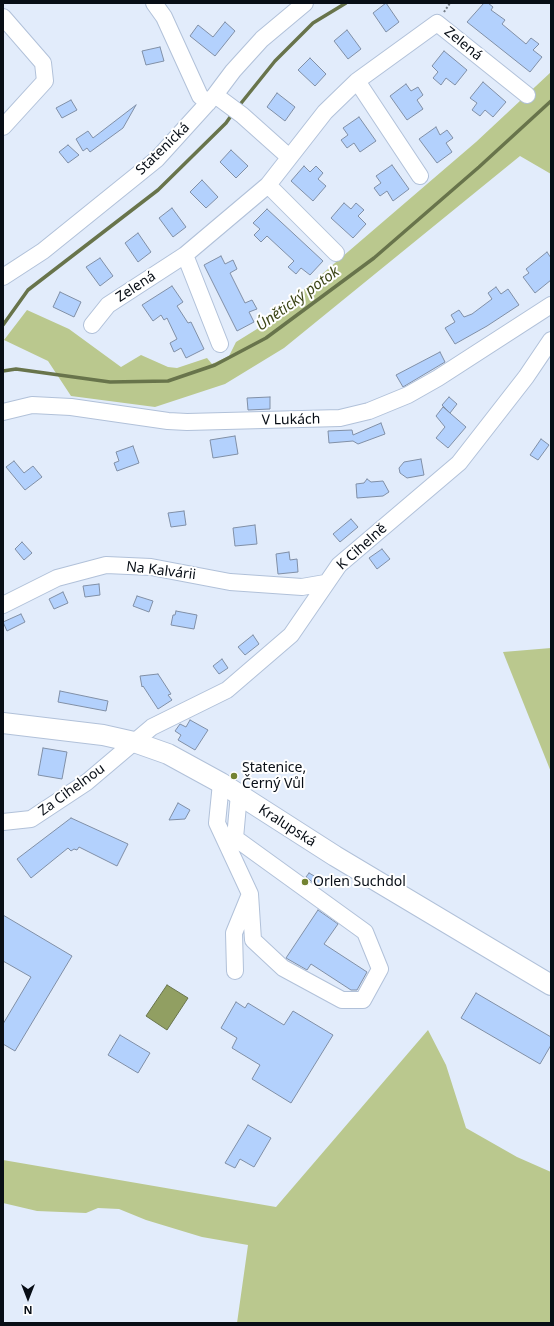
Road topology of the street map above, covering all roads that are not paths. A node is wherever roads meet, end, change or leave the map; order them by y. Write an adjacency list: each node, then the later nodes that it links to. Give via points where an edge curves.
1 (154, 3): 6 (street, via 164,17 200,96)
2 (305, 3): 6 (street, Statenická, via 262,39)
3 (3, 17): 7 (street, via 43,63 45,81)
4 (357, 81): 5 (street, Zelená, via 437,24); 8 (street, Zelená, via 325,112); 9 (street)
5 (528, 95)
6 (211, 99): 8 (street, via 237,111); 13 (street, Statenická, via 157,158 43,251)
7 (3, 126)
8 (289, 157): 10 (street, Zelená)
9 (420, 176)
10 (268, 185): 11 (street); 12 (street, Zelená)
11 (336, 253)
12 (185, 255): 15 (street, Zelená, via 108,305); 17 (street)
13 (3, 277)
14 (551, 305): 18 (street, V Lukách, via 408,395 369,411 340,418 168,421 71,407 32,405)
15 (92, 325)
16 (551, 340): 19 (street, K Cihelně, via 526,377 459,463 339,565)
17 (220, 344)
18 (3, 412)
19 (326, 583): 20 (street, Na Kalvárii, via 302,587 230,582 151,567 106,565 57,578); 22 (street, K Cihelně, via 291,636 227,690 152,727)
20 (3, 605)
21 (3, 723): 22 (main road, Kralupská, via 103,735)
22 (134, 742): 23 (main road, Kralupská, via 168,754); 25 (street, Za Cihelnou, via 87,782 32,819)
23 (221, 783): 24 (main road, Kralupská); 26 (street, via 217,823)
24 (239, 794): 26 (street, via 235,838 365,932 380,969 362,1000 342,1000 283,968 253,940); 28 (main road, Kralupská, via 329,852)
25 (3, 822)
26 (250, 894): 27 (street, via 234,933)
27 (235, 971)
28 (551, 985)

